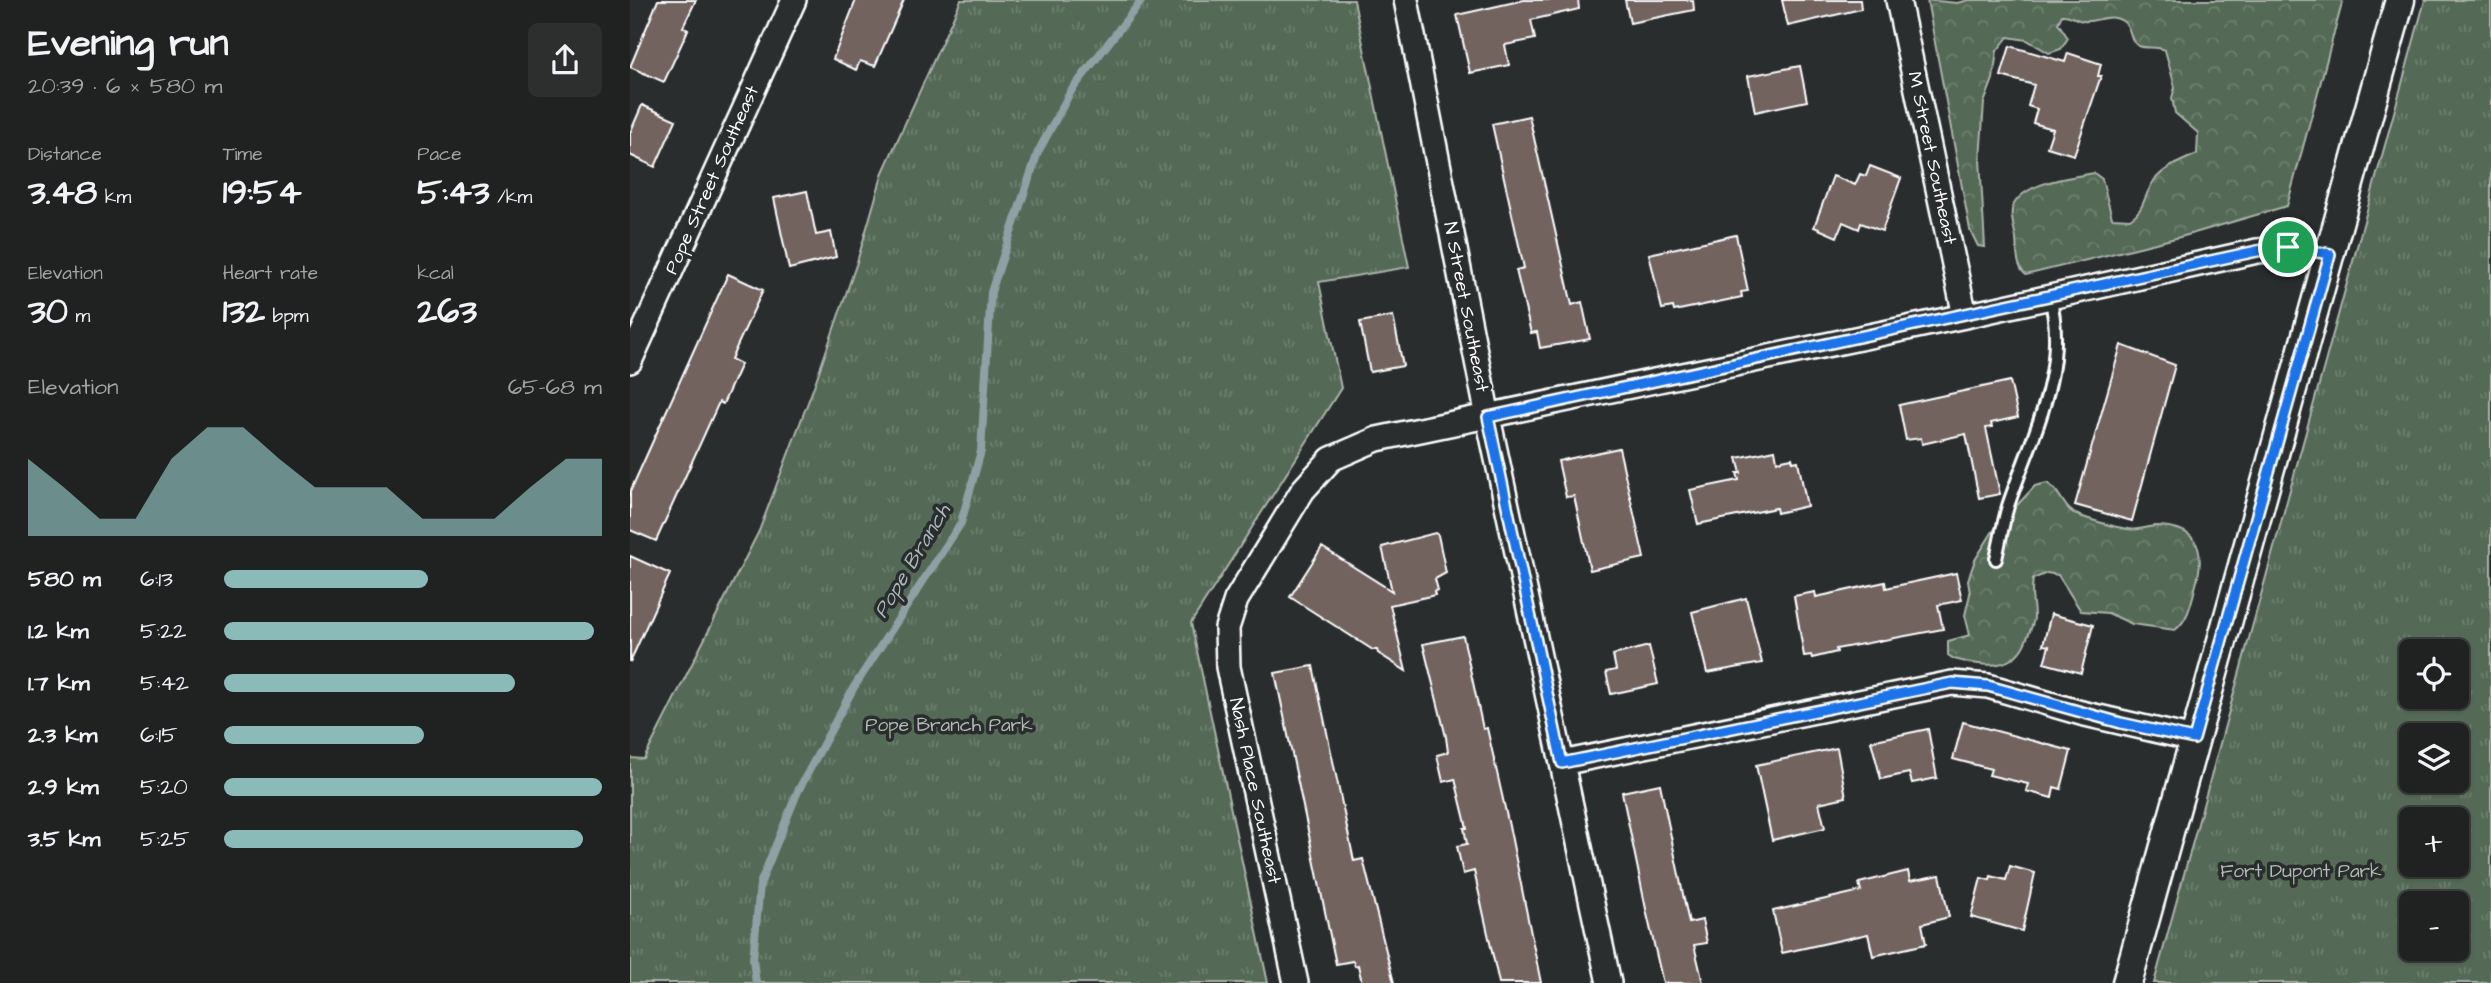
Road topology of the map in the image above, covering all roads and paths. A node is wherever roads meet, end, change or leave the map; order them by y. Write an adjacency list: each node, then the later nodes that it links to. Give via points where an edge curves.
1 (794, 0): 8 (street, Pope Street Southeast)
2 (1406, 0): 9 (street, N Street Southeast)
3 (1898, 0): 7 (street, M Street Southeast)
4 (2400, 0): 5 (street)
5 (2330, 254): 6 (street, Nash Place Southeast, via 2270,248); 11 (street)
6 (2050, 297): 7 (street, Nash Place Southeast); 10 (lane, via 2057,325 2053,376 2008,506)
7 (1965, 316): 9 (street, Nash Place Southeast)
8 (630, 360)
9 (1488, 417): 12 (street, N Street Southeast); 13 (street, Nash Place Southeast, via 1377,439 1331,459 1303,490 1236,600 1227,628 1228,667)
10 (1996, 559)
11 (2194, 739): 12 (street, via 1988,686 1952,683); 15 (street)
12 (1562, 763): 14 (street, N Street Southeast)
13 (1296, 983)
14 (1609, 983)
15 (2127, 983)

